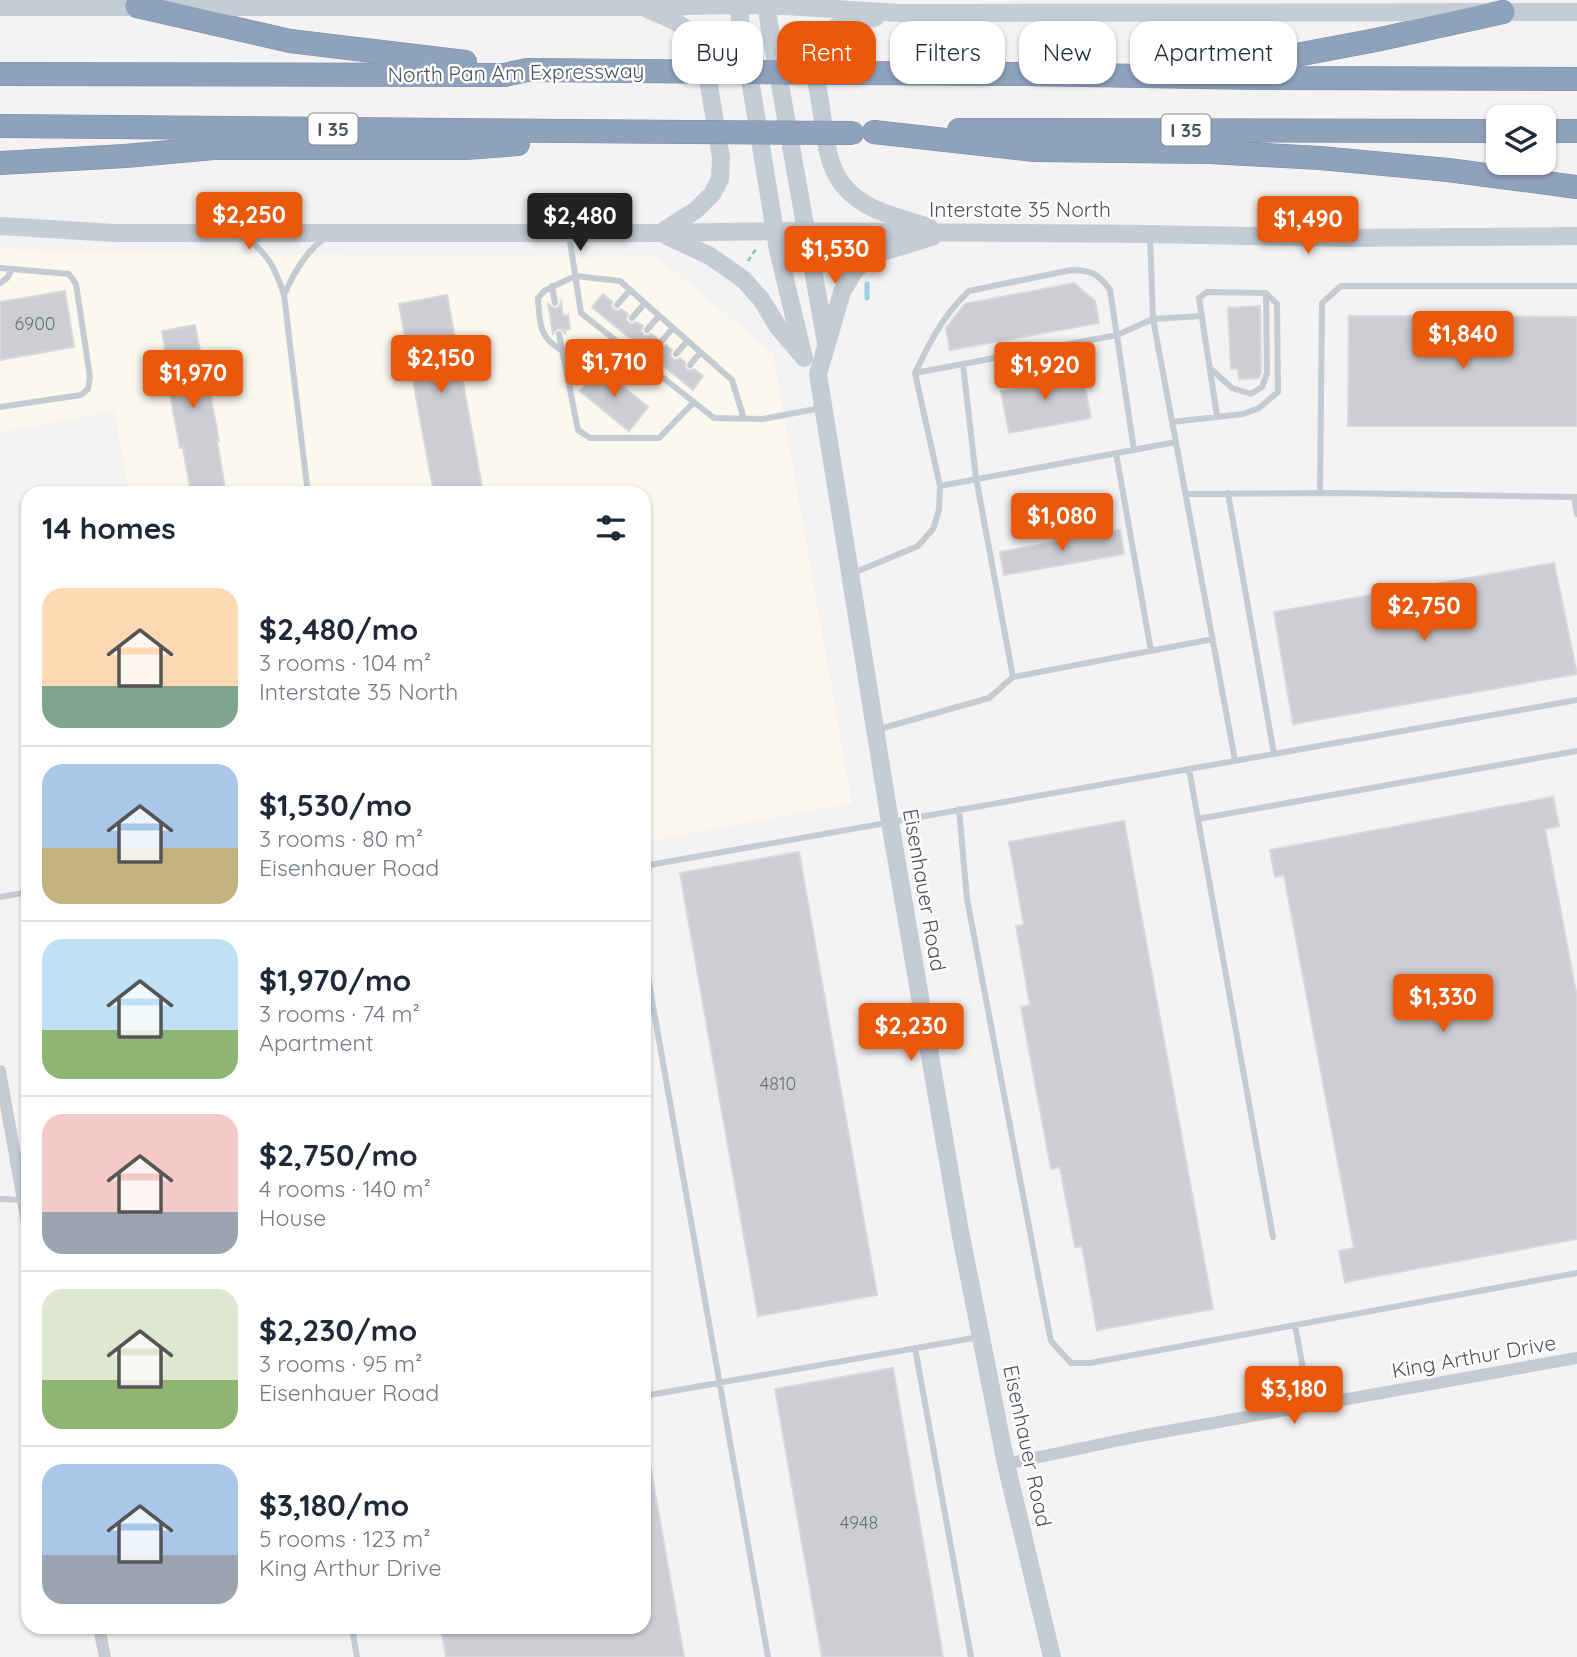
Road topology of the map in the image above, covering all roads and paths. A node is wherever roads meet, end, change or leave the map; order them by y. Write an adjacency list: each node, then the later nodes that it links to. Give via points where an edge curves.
1 (660, 0): 7 (main road)
2 (832, 0): 10 (main road)
3 (737, 3): 4 (main road); 7 (main road); 26 (main road)
4 (766, 3): 10 (main road); 27 (main road, Eisenhauer Road)
5 (137, 6): 6 (main road); 7 (main road); 12 (highway, via 290,41)
6 (0, 7)
7 (643, 7): 32 (main road, via 690,30 702,44 721,157 720,179 712,194)
8 (1503, 12): 9 (main road); 10 (main road); 11 (highway)
9 (1577, 12)
10 (900, 13): 28 (main road, via 840,25 827,33 818,47 815,71 829,156 843,186 857,200)
11 (1297, 55)
12 (527, 70): 13 (highway, North Pan Am Expressway, via 504,75); 14 (highway, North Pan Am Expressway, bridge)
13 (0, 74)
14 (1130, 76)
15 (1297, 78): 16 (highway, North Pan Am Expressway)
16 (1577, 79)
17 (0, 126): 21 (highway, I 35)
18 (1486, 131): 22 (highway, I 35, via 998,129)
19 (1556, 131): 20 (highway)
20 (1577, 131)
21 (677, 132): 22 (highway, I 35, bridge); 23 (highway, via 466,148 214,148)
22 (863, 133): 24 (highway, via 1035,150 1333,159)
23 (0, 163)
24 (1577, 187)
25 (0, 226): 29 (main road, Interstate 35 North, via 114,233)
26 (775, 231): 27 (main road, Interstate 35 North); 32 (main road, Interstate 35 North); 72 (main road)
27 (807, 232): 28 (main road, Interstate 35 North); 66 (main road, Eisenhauer Road)
28 (945, 232): 33 (main road, Interstate 35 North); 66 (main road, via 869,258 855,270 842,292)
29 (242, 233): 30 (main road, Interstate 35 North); 47 (lane, via 271,260)
30 (332, 233): 31 (main road, Interstate 35 North); 47 (lane, via 301,261)
31 (569, 233): 32 (main road, Interstate 35 North); 41 (lane)
32 (660, 233): 72 (main road, via 710,256 743,279)
33 (1150, 234): 34 (main road, Interstate 35 North); 55 (lane)
34 (1577, 236)
35 (756, 240): 38 (path, via 756,250)
36 (831, 247): 37 (path)
37 (851, 266)
38 (744, 267)
39 (0, 268): 40 (lane)
40 (12, 269): 42 (lane); 84 (lane, via 69,274 76,284 90,377 88,389 81,395)
41 (575, 276): 43 (lane); 45 (lane, via 620,281); 56 (lane, via 581,313)
42 (0, 283)
43 (552, 286): 48 (lane); 67 (lane, via 538,298 541,324 548,342)
44 (1577, 286): 95 (lane, via 1341,286 1322,303)
45 (630, 290): 49 (lane); 50 (lane)
46 (1266, 293): 52 (lane, via 1207,292 1199,298); 77 (lane, via 1267,373 1262,387 1251,394 1232,388); 86 (lane, via 1276,304 1278,392 1259,408)
47 (284, 295): 93 (lane)
48 (555, 303)
49 (645, 303): 51 (lane); 54 (lane)
50 (617, 305)
51 (659, 316): 57 (lane); 58 (lane)
52 (1202, 317): 55 (lane); 77 (lane)
53 (605, 318): 56 (lane)
54 (632, 318)
55 (1153, 319): 61 (lane); 88 (lane)
56 (598, 327): 62 (lane)
57 (673, 328): 63 (lane); 64 (lane)
58 (647, 330)
59 (620, 331): 62 (lane)
60 (559, 334): 67 (lane)
61 (1117, 335): 75 (lane); 78 (lane, via 1110,290 1102,278 1086,270 1072,270 969,291 936,329); 90 (lane)
62 (613, 339): 68 (lane)
63 (687, 341): 69 (lane); 70 (lane)
64 (661, 342)
65 (636, 344): 68 (lane)
66 (826, 346): 80 (main road, Eisenhauer Road)
67 (561, 351): 83 (lane, via 578,430 590,438 659,438)
68 (629, 352): 73 (lane)
69 (700, 353): 74 (lane); 87 (lane, via 732,380)
70 (676, 354)
71 (650, 355): 73 (lane)
72 (804, 358): 80 (main road)
73 (643, 363): 79 (lane)
74 (690, 365)
75 (963, 365): 78 (lane); 92 (lane)
76 (665, 367): 79 (lane)
77 (1210, 369): 86 (lane)
78 (915, 373): 94 (lane)
79 (659, 374): 82 (lane)
80 (818, 374): 85 (main road, Eisenhauer Road)
81 (679, 379): 82 (lane)
82 (673, 386): 83 (lane)
83 (694, 402): 87 (lane, via 714,418)
84 (0, 407)
85 (823, 407): 87 (lane); 100 (main road, Eisenhauer Road)
86 (1217, 416): 88 (lane)
87 (744, 419)
88 (1172, 422): 89 (lane)
89 (1176, 442): 90 (lane); 96 (lane)
90 (1134, 450): 91 (lane)
91 (1116, 453): 92 (lane); 102 (lane)
92 (976, 478): 94 (lane); 103 (lane)
93 (307, 486)
94 (940, 486): 100 (lane, via 933,529 918,546)
95 (1320, 493): 97 (lane); 98 (lane)
96 (1186, 494): 97 (lane); 101 (lane)
97 (1228, 494): 107 (lane)
98 (1575, 497): 99 (lane)
99 (1577, 514)
100 (849, 575): 105 (main road, Eisenhauer Road)
101 (1213, 639): 102 (lane); 108 (lane)
102 (1151, 650): 103 (lane)
103 (1013, 677): 105 (lane, via 989,698)
104 (1577, 700): 107 (lane)
105 (875, 730): 112 (main road, Eisenhauer Road)
106 (1577, 751): 111 (lane)
107 (1274, 754): 108 (lane)
108 (1235, 760): 109 (lane)
109 (1189, 769): 110 (lane); 111 (lane)
110 (959, 809): 112 (lane); 123 (lane, via 967,899 1051,1341 1071,1363 1090,1363)
111 (1198, 819): 121 (lane)
112 (890, 822): 113 (lane); 124 (main road, Eisenhauer Road)
113 (651, 865)
114 (21, 893): 115 (lane)
115 (0, 897)
116 (651, 995): 127 (lane)
117 (0, 1071): 118 (street)
118 (21, 1189)
119 (0, 1199): 120 (lane)
120 (21, 1200)
121 (1273, 1237)
122 (1577, 1273): 123 (lane)
123 (1295, 1325): 129 (lane)
124 (981, 1337): 125 (lane); 130 (main road, Eisenhauer Road)
125 (915, 1348): 127 (lane); 136 (lane)
126 (1577, 1358): 129 (street, King Arthur Drive)
127 (719, 1382): 128 (lane); 135 (lane)
128 (651, 1395)
129 (1310, 1406): 130 (street, King Arthur Drive)
130 (1006, 1464): 137 (main road, Eisenhauer Road)
131 (100, 1634): 133 (street)
132 (353, 1634): 134 (lane)
133 (104, 1657)
134 (357, 1657)
135 (768, 1657)
136 (971, 1657)
137 (1052, 1657)

